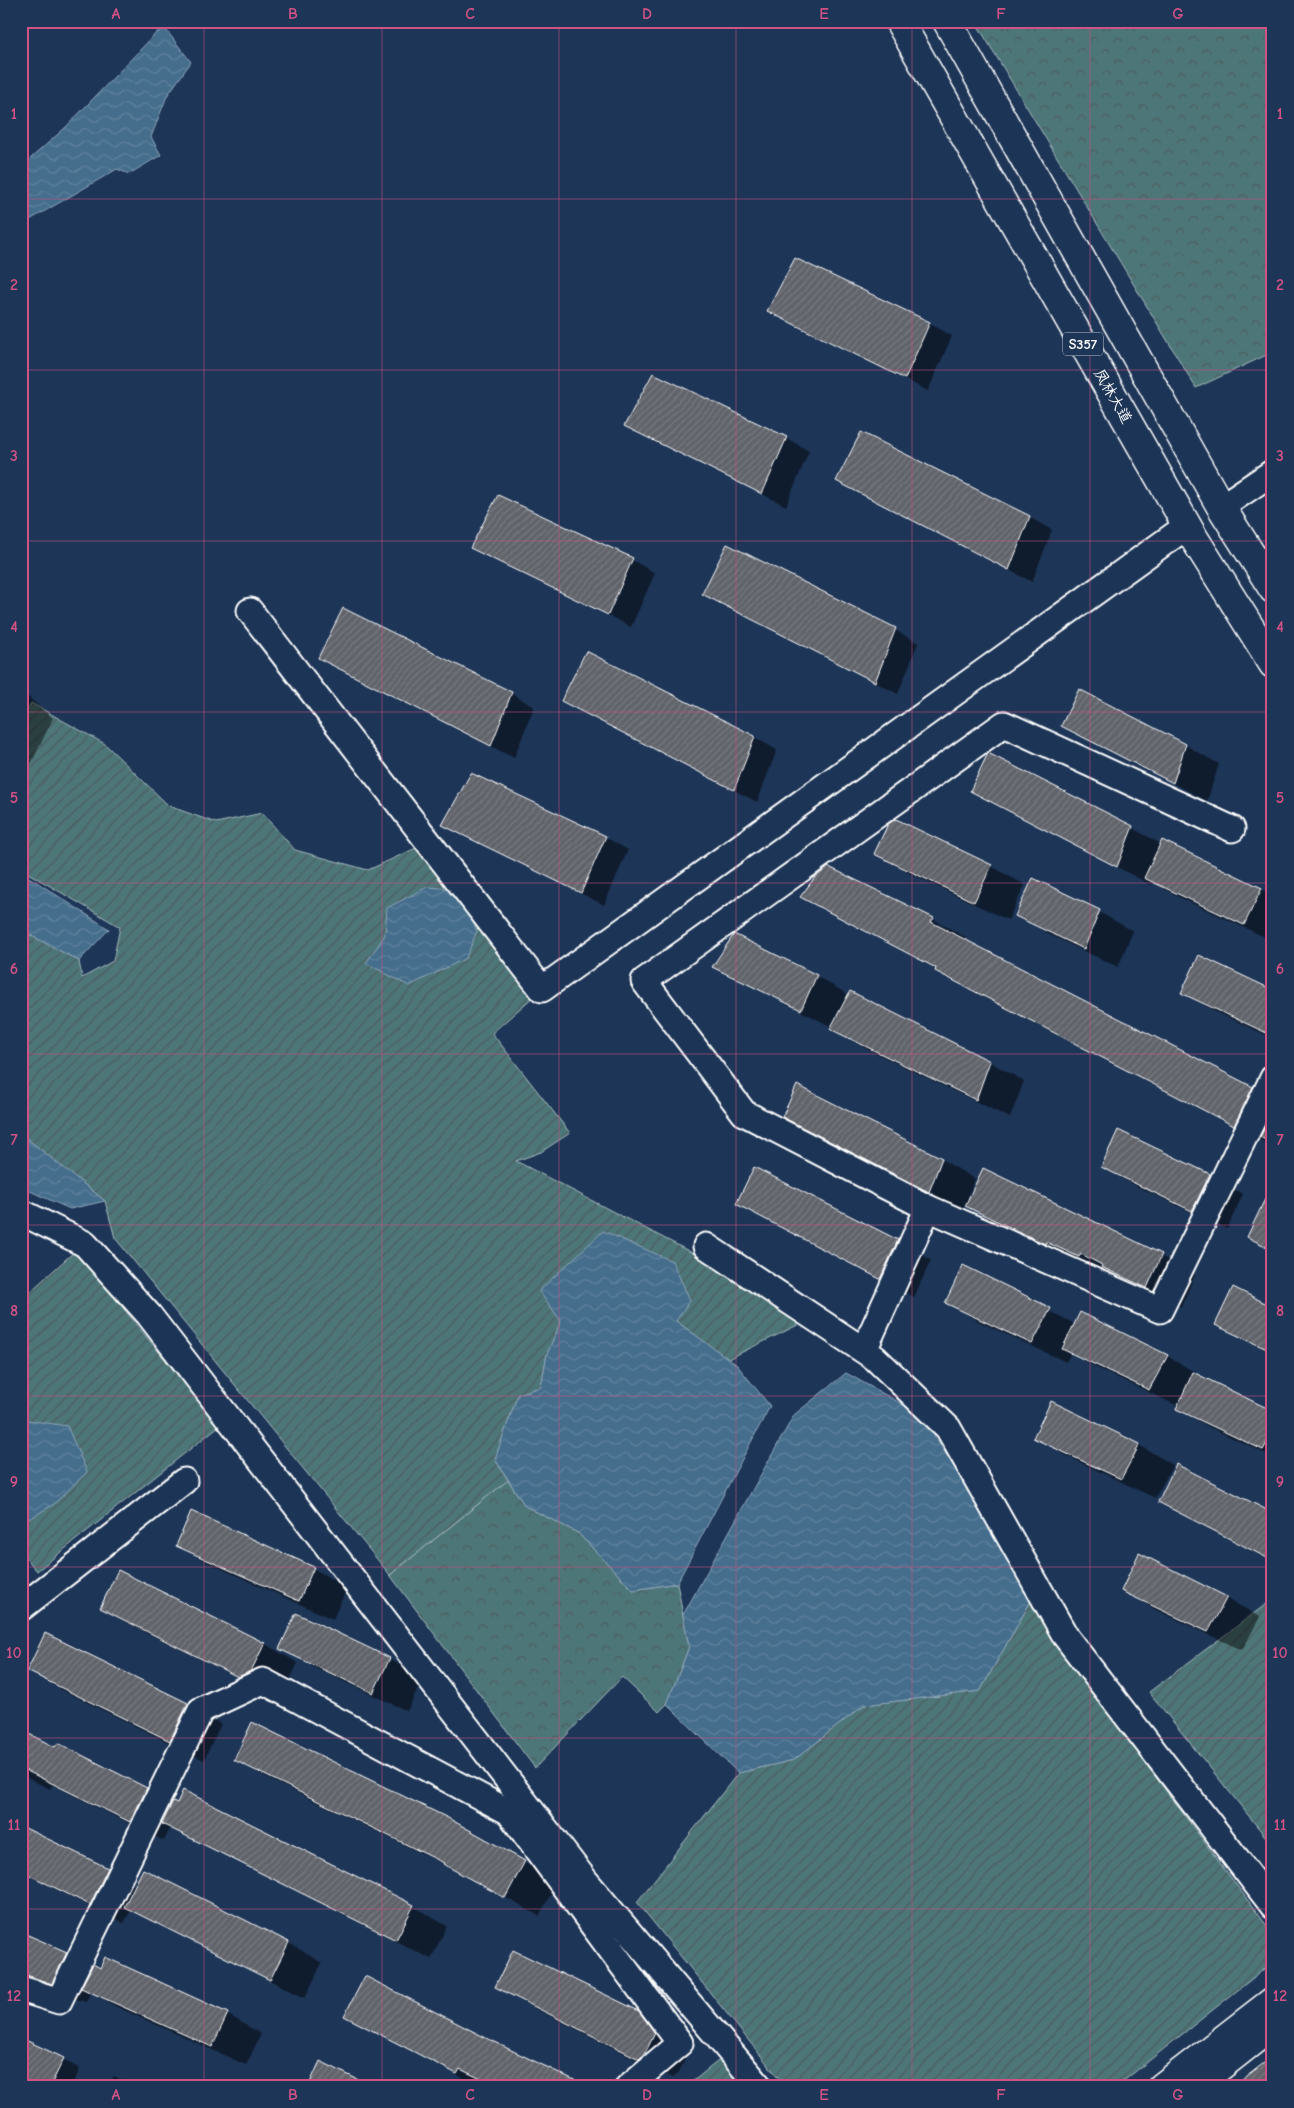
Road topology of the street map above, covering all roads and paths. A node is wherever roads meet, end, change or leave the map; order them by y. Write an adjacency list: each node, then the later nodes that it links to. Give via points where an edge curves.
1 (899, 21): 5 (main road, 凤林大道 / S357)
2 (947, 21): 4 (main road, S357)
3 (1273, 472): 4 (street)
4 (1222, 507): 6 (main road, S357)
5 (1187, 526): 7 (street, via 542,988); 8 (main road, 凤林大道 / S357)
6 (1273, 589)
7 (250, 611)
8 (1273, 664)
9 (1232, 830): 11 (street, via 1004,724 644,981 744,1113)
10 (1273, 1078): 11 (street, via 1160,1310)
11 (928, 1208): 14 (street)
12 (21, 1212): 17 (street, via 85,1244 149,1315)
13 (706, 1246): 14 (street)
14 (864, 1350): 18 (street, via 948,1428 1066,1637)
15 (184, 1481): 16 (street)
16 (21, 1608)
17 (552, 1854): 19 (street, via 509,1812 263,1681 201,1710 59,2001); 22 (street, via 680,2043); 23 (street)
18 (1273, 1906)
19 (21, 1990)
20 (1273, 2001): 24 (main road)
21 (1273, 2025): 25 (main road)
22 (628, 2087)
23 (760, 2087)
24 (1162, 2087)
25 (1194, 2087)

